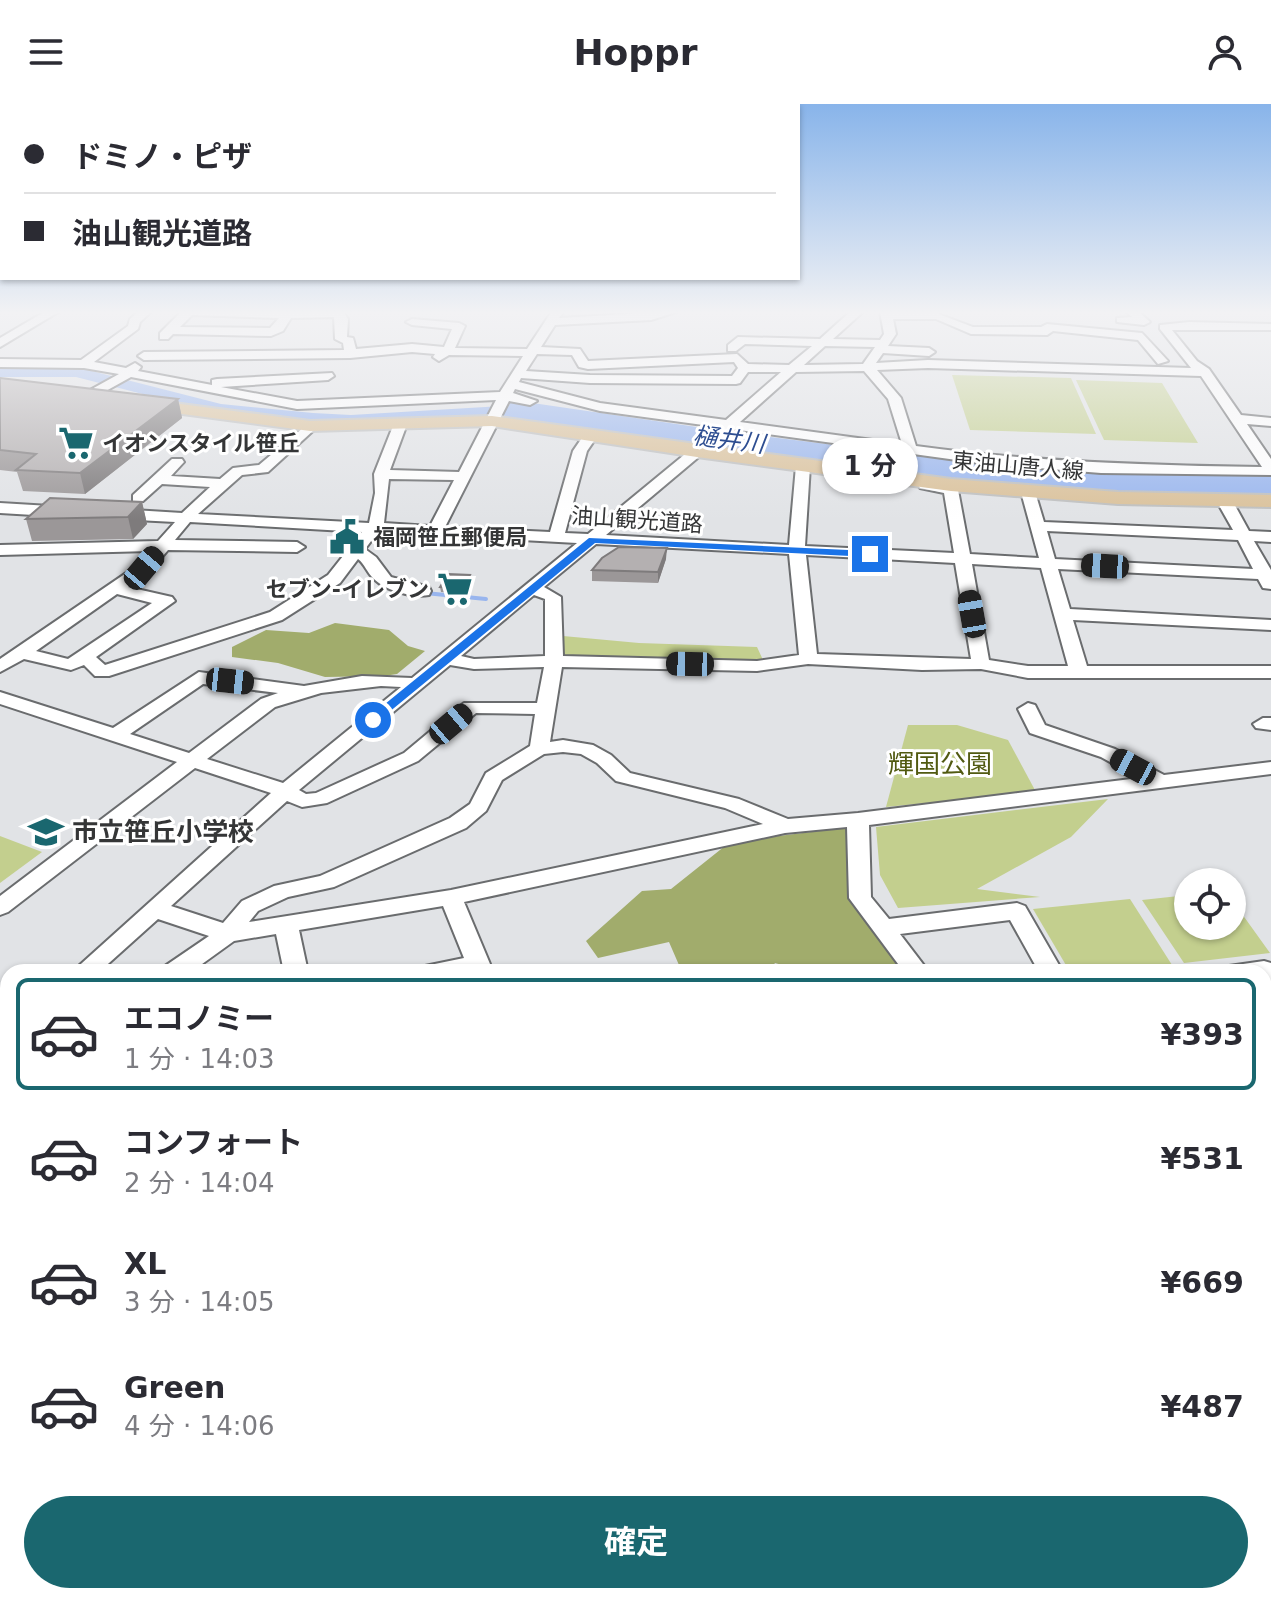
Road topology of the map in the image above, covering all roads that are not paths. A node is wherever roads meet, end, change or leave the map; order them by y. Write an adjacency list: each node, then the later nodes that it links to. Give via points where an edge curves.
1 (114, 381): 12 (street)
2 (164, 381): 10 (street)
3 (229, 381): 10 (street)
4 (317, 381): 13 (street, via 294,396)
5 (514, 381): 11 (street)
6 (584, 381): 11 (street)
7 (778, 381): 19 (street)
8 (879, 381): 22 (street, via 894,398)
9 (1211, 381): 15 (street)
10 (185, 385): 13 (street)
11 (510, 388): 13 (street); 14 (street); 19 (street)
12 (85, 396): 18 (main road, 東油山唐人線)
13 (297, 405)
14 (493, 419): 17 (main road, 東油山唐人線); 20 (main road, 東油山唐人線); 27 (street)
15 (1237, 419): 16 (street); 25 (street)
16 (1271, 422)
17 (400, 424): 18 (main road, 東油山唐人線); 26 (street)
18 (310, 426): 30 (street, via 263,469 238,471)
19 (724, 428): 21 (street); 22 (street)
20 (591, 435): 21 (main road, 東油山唐人線); 43 (street, via 580,451)
21 (699, 451): 24 (main road, 東油山唐人線); 45 (street)
22 (911, 451): 25 (street, via 1101,469)
23 (177, 462): 28 (street)
24 (803, 466): 29 (main road, 東油山唐人線); 48 (street)
25 (1271, 470)
26 (381, 474): 27 (street); 40 (street)
27 (463, 476): 41 (street)
28 (158, 479): 30 (street); 32 (street)
29 (923, 482): 31 (main road, 東油山唐人線); 51 (street, via 951,490)
30 (223, 484): 38 (street)
31 (1028, 492): 33 (main road, 東油山唐人線); 39 (street)
32 (138, 498)
33 (1224, 500): 34 (main road, 東油山唐人線); 42 (street)
34 (1271, 501)
35 (0, 508): 36 (street)
36 (80, 512)
37 (107, 514): 38 (street, 油山観光道路)
38 (187, 518): 40 (street, 油山観光道路); 46 (street)
39 (1036, 526): 42 (street); 52 (street)
40 (374, 528): 41 (street, 油山観光道路); 50 (street)
41 (436, 530): 43 (street, 油山観光道路)
42 (1244, 536): 44 (street); 53 (street)
43 (556, 537): 45 (street, 油山観光道路)
44 (1271, 537)
45 (593, 540): 48 (street, 油山観光道路); 55 (street)
46 (163, 545): 47 (street); 49 (street); 54 (street)
47 (297, 547)
48 (797, 549): 51 (street, 油山観光道路); 62 (street)
49 (0, 550)
50 (356, 551): 56 (street, via 372,558 381,578); 60 (street, via 334,579 276,616 102,672)
51 (962, 560): 52 (street, 油山観光道路); 64 (street)
52 (1047, 564): 53 (street, 油山観光道路); 57 (street)
53 (1269, 579)
54 (116, 589): 59 (street); 60 (street, via 166,601)
55 (535, 589): 61 (street); 63 (street, via 553,597)
56 (423, 591)
57 (1063, 614): 58 (street); 66 (street)
58 (1271, 625)
59 (21, 653): 60 (street, via 71,665); 65 (street)
60 (85, 656)
61 (449, 659): 63 (street, via 474,664); 68 (street)
62 (808, 659): 63 (street, via 757,666); 64 (street)
63 (554, 661): 71 (street)
64 (981, 664): 66 (street, via 1028,672)
65 (0, 667)
66 (1079, 672): 67 (street)
67 (1271, 672)
68 (416, 684): 69 (street, via 396,679); 78 (street)
69 (305, 691): 73 (street, via 199,678); 75 (street, via 268,703)
70 (0, 698): 73 (street)
71 (546, 709): 74 (street); 78 (street, via 471,707 411,757 320,799 302,801)
72 (1028, 709): 77 (street, via 1037,729 1108,753)
73 (116, 735): 75 (street)
74 (539, 749): 80 (street, via 586,749 623,777 732,803); 86 (street, via 493,777 479,807 458,823 326,882 282,891 250,906)
75 (192, 760): 78 (street); 82 (street)
76 (1271, 768): 77 (street)
77 (1159, 781): 79 (street)
78 (286, 791): 83 (street)
79 (858, 820): 80 (street); 85 (street, via 860,898)
80 (785, 826): 81 (street)
81 (451, 897): 84 (street); 90 (street)
82 (0, 907)
83 (154, 910): 86 (street); 87 (street)
84 (286, 925): 86 (street); 89 (street)
85 (882, 928): 91 (street); 92 (street, via 1017,911)
86 (227, 934): 88 (street)
87 (93, 964)
88 (185, 964)
89 (294, 964)
90 (478, 964)
91 (911, 964)
92 (1047, 964)

